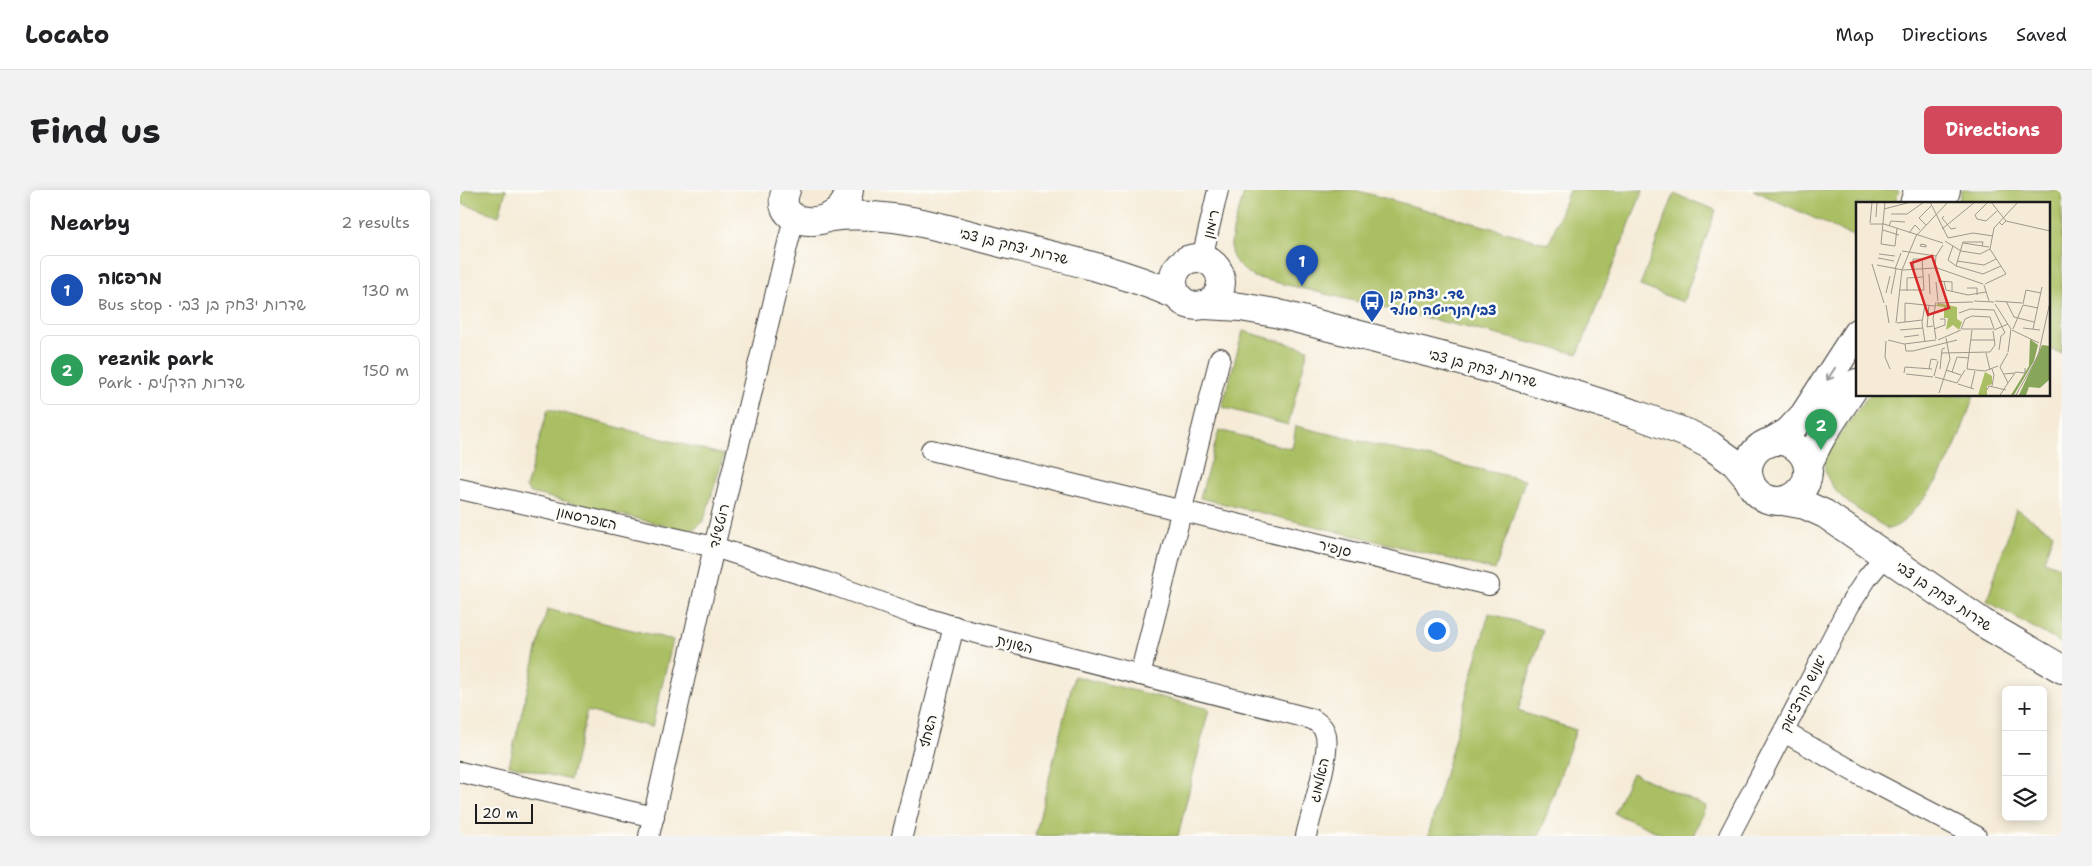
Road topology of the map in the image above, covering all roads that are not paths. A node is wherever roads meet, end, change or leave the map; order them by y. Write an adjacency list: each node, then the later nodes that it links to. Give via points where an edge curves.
1 (849, 190): 5 (street, via 842,207)
2 (859, 190): 6 (street, שדרות יצחק בן צבי)
3 (1218, 190): 7 (street, רימון)
4 (783, 201): 5 (street, שדרות יצחק בן צבי, via 814,221); 24 (street, רוטשילד)
5 (830, 216): 6 (street, שדרות יצחק בן צבי, via 868,215)
6 (914, 221): 8 (street, שדרות יצחק בן צבי)
7 (1201, 264): 8 (street, שדרות יצחק בן צבי); 9 (street, via 1175,271 1172,278); 10 (street, via 1221,278 1220,290); 11 (street, שדרות יצחק בן צבי, via 1242,294)
8 (1114, 271): 9 (street, שדרות יצחק בן צבי)
9 (1176, 295): 10 (street, שדרות יצחק בן צבי, via 1189,305)
10 (1204, 305): 11 (street, שדרות יצחק בן צבי)
11 (1275, 312): 15 (street, שדרות יצחק בן צבי, via 1516,376)
12 (1856, 335): 16 (street, one-way to 16, via 1804,415 1788,432)
13 (1220, 358): 22 (street)
14 (1856, 385): 18 (street, via 1822,437)
15 (1689, 434): 16 (street, שדרות יצחק בן צבי, via 1732,444); 19 (street, שדרות יצחק בן צבי, via 1729,458)
16 (1767, 444): 18 (street, via 1778,441 1792,445 1803,454); 19 (street, via 1752,458)
17 (931, 450): 22 (street, סנפיר)
18 (1808, 471): 21 (street, via 1800,493); 23 (street, שדרות יצחק בן צבי, via 1815,498)
19 (1750, 481): 21 (street, via 1765,498)
20 (460, 489): 24 (street, האפרסמון)
21 (1783, 501): 23 (street, שדרות יצחק בן צבי, via 1809,506)
22 (1182, 510): 26 (street, סנפיר); 29 (street)
23 (1829, 516): 25 (street, שדרות יצחק בן צבי)
24 (714, 547): 27 (street, השונית); 33 (street, רוטשילד)
25 (1885, 556): 28 (street, שדרות יצחק בן צבי, via 1983,623); 31 (street, יאנוש קורצ'אק, via 1849,606)
26 (1488, 585)
27 (954, 626): 29 (street, השונית); 35 (street, השחף)
28 (2062, 669)
29 (1140, 675): 30 (street, השונית, via 1300,714)
30 (1320, 724): 36 (street, האלמוג, via 1326,737 1326,749)
31 (1784, 732): 34 (street, יאנוש קורצ'אק); 37 (street)
32 (460, 772): 33 (street)
33 (652, 827)
34 (1731, 835)
35 (902, 836)
36 (1306, 836)
37 (1976, 836)

